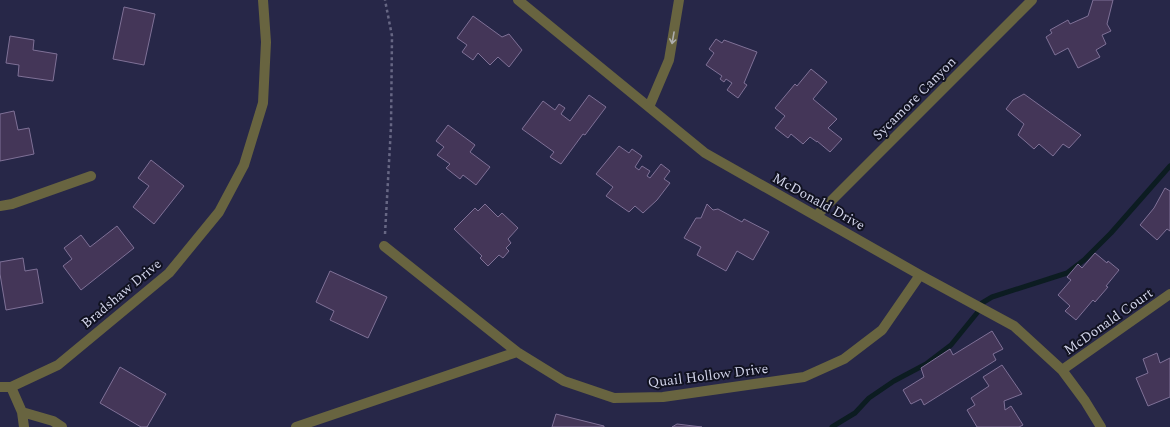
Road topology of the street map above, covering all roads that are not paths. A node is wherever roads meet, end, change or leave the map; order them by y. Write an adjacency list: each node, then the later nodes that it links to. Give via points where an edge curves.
1 (263, 0): 15 (street, Bradshaw Drive, via 266,42 263,103 244,165 219,212 169,273 58,365)
2 (518, 0): 5 (street, McDonald Drive)
3 (679, 0): 5 (street, one-way to 5, via 669,60)
4 (1032, 0): 8 (street, Sycamore Canyon)
5 (648, 107): 8 (street, McDonald Drive, via 705,153)
6 (91, 176): 7 (street)
7 (0, 206)
8 (817, 215): 10 (street, McDonald Drive)
9 (384, 246): 12 (street, Quail Hollow Drive)
10 (920, 275): 12 (street, Quail Hollow Drive, via 882,330 844,359 804,376 664,397 614,398 564,381); 13 (street, McDonald Drive, via 1014,326)
11 (1170, 294): 13 (street, McDonald Court)
12 (517, 352): 19 (street)
13 (1062, 370): 20 (street, McDonald Drive)
14 (0, 387): 15 (street, Bradshaw Drive)
15 (11, 387): 16 (street)
16 (22, 412): 17 (street); 18 (street, via 54,421)
17 (24, 427)
18 (62, 427)
19 (296, 427)
20 (1101, 427)

